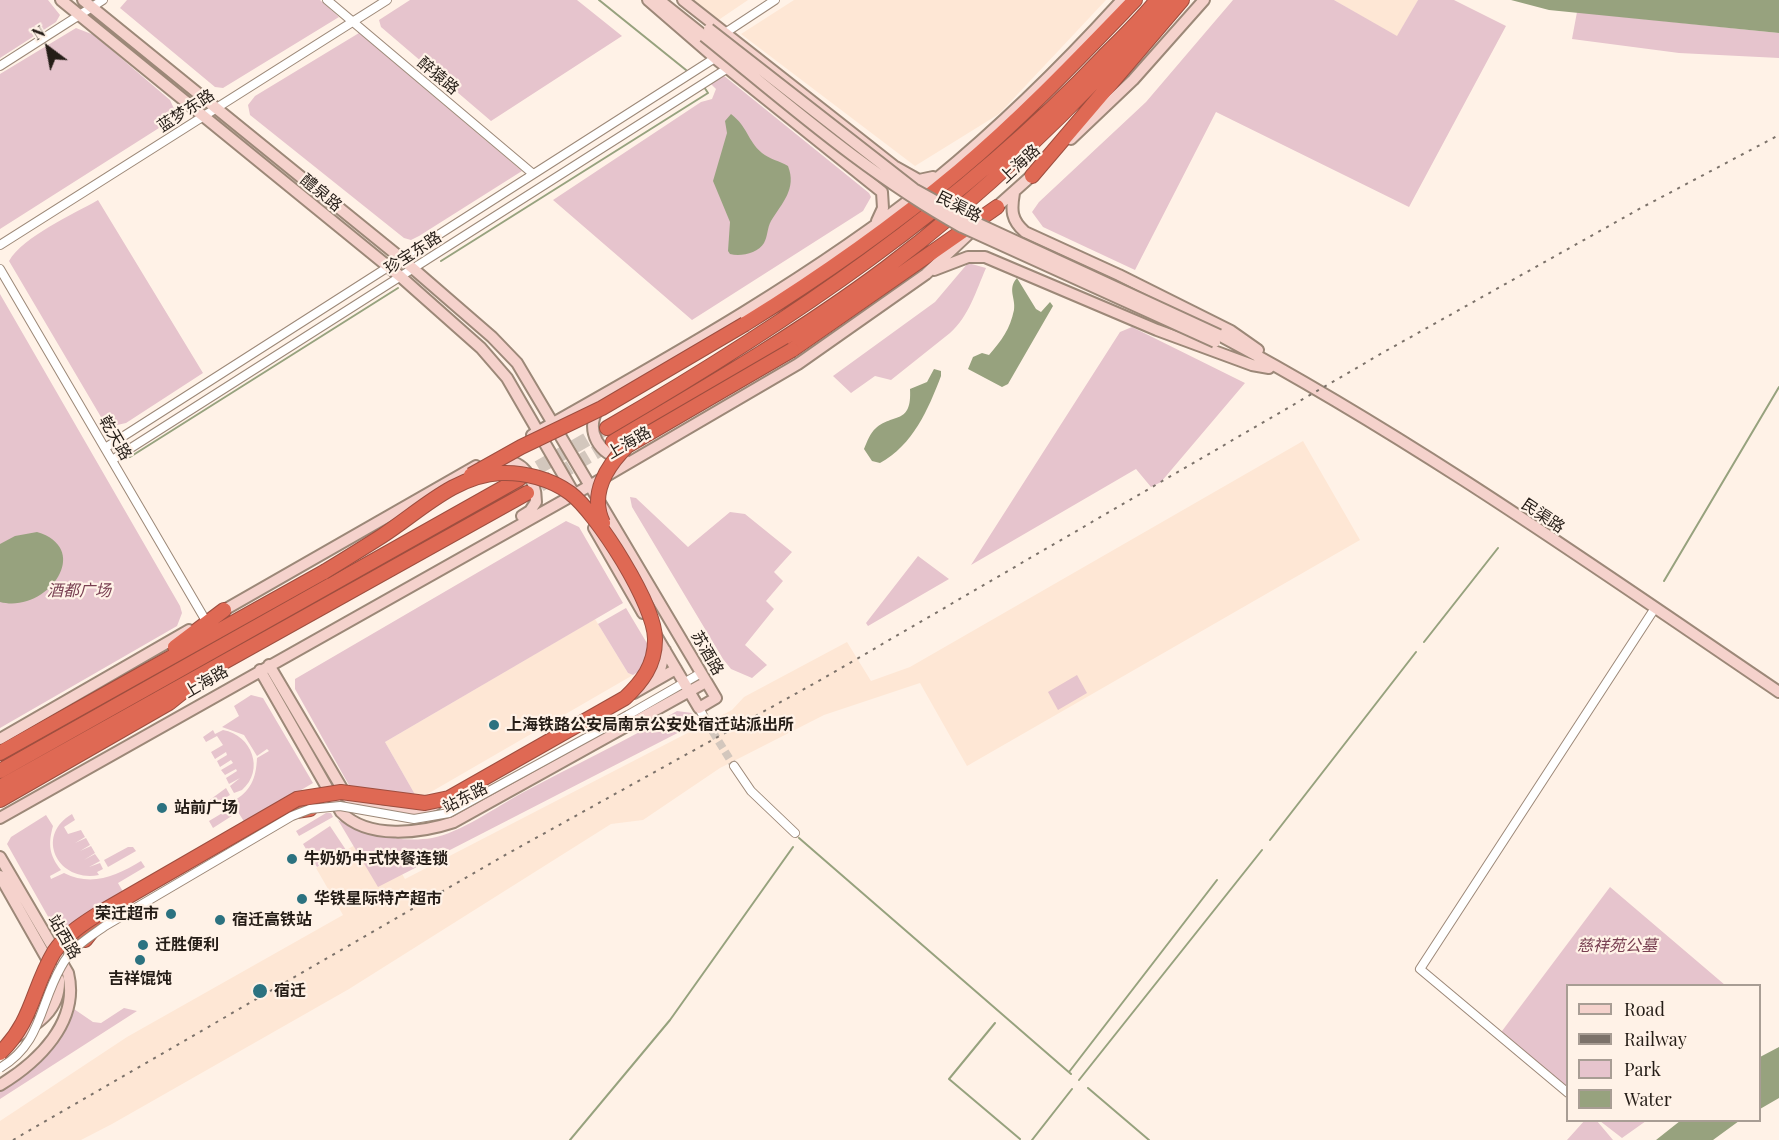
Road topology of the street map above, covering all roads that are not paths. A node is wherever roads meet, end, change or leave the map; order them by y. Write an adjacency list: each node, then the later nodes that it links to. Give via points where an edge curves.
1 (61, 0): 17 (main road, 醴泉路)
2 (103, 0): 16 (street)
3 (327, 0): 18 (street, 醉猿路)
4 (387, 0): 18 (street, 蓝梦东路)
5 (648, 0): 21 (main road)
6 (659, 0): 19 (main road, 民渠路)
7 (675, 0): 19 (main road, 民渠路)
8 (683, 0): 20 (main road)
9 (776, 0): 20 (street)
10 (1122, 0): 26 (main road, via 1070,57)
11 (1135, 0): 50 (highway, bridge, via 1056,82 961,170 852,253 659,377 489,463)
12 (1157, 0): 42 (highway, 上海路, via 1066,96 922,220 798,310)
13 (1170, 0): 45 (highway, 上海路, via 1058,121 893,262 777,343)
14 (1182, 0): 28 (highway)
15 (1204, 0): 28 (main road, 上海路, via 1133,80)
16 (87, 4): 17 (street); 24 (main road, 醴泉路)
17 (80, 15): 22 (street); 25 (main road, 醴泉路)
18 (352, 22): 24 (street, 蓝梦东路); 27 (street, 醉猿路)
19 (707, 33): 39 (main road, 民渠路, bridge, via 914,189)
20 (725, 33): 26 (main road, via 908,175 926,181)
21 (715, 58): 23 (main road); 27 (street, 珍宝东路)
22 (0, 66)
23 (728, 68): 31 (main road, via 882,192 883,208); 36 (street, 珍宝东路)
24 (215, 108): 25 (street, 蓝梦东路); 33 (main road, 醴泉路)
25 (203, 116): 32 (street, 蓝梦东路); 34 (main road, 醴泉路)
26 (949, 168): 31 (main road)
27 (532, 173): 33 (street, 珍宝东路)
28 (1032, 176): 29 (main road, 上海路)
29 (1014, 193): 30 (main road, 上海路); 39 (main road, via 1011,211 1015,224 1025,232 1231,331)
30 (997, 207): 37 (main road, 上海路); 55 (highway, bridge, via 792,350 627,446 608,469 598,509)
31 (876, 224): 40 (main road, via 761,302)
32 (0, 245)
33 (402, 259): 34 (street, 珍宝东路); 36 (main road, 醴泉路)
34 (388, 267): 38 (main road, 醴泉路); 46 (street, 珍宝东路)
35 (0, 269): 46 (street, 乾天路)
36 (413, 270): 38 (street, 珍宝东路); 41 (main road, 醴泉路, via 517,363)
37 (926, 274): 39 (main road, via 968,256 985,257 1157,330 1252,365); 43 (main road, 上海路, via 798,363)
38 (401, 277): 44 (main road, 醴泉路, via 481,348 507,378); 47 (street, 珍宝东路)
39 (1272, 366): 56 (main road, 民渠路, via 1464,482)
40 (647, 369): 41 (main road); 43 (main road, via 598,407 592,426 601,447 613,457 626,459)
41 (554, 423): 44 (main road); 49 (main road, 苏酒路)
42 (607, 428)
43 (687, 428): 49 (main road, 上海路)
44 (537, 432): 52 (main road); 53 (main road)
45 (613, 442)
46 (105, 448): 47 (street, 乾天路)
47 (112, 460): 58 (street, 乾天路)
48 (519, 479): 73 (highway, 上海路)
49 (591, 485): 52 (main road, 上海路); 63 (main road, 苏酒路)
50 (445, 492): 55 (highway, bridge, via 471,479 493,474 522,474 548,481 569,493 591,514); 67 (highway, bridge, via 324,572)
51 (527, 493): 60 (highway, 上海路)
52 (574, 494): 54 (main road, 上海路); 59 (main road)
53 (415, 501): 54 (main road, via 500,462 520,466 532,481 536,502 530,511); 57 (main road)
54 (449, 564): 61 (main road, 上海路)
55 (631, 578): 78 (highway, bridge, via 645,601 656,641 651,667 625,698 449,798 425,803 323,793 297,799)
56 (1655, 608): 66 (main road, 民渠路); 88 (street, via 1420,969)
57 (224, 610): 58 (main road); 67 (highway, via 178,645 126,675)
58 (206, 621): 70 (main road)
59 (665, 650): 62 (main road); 64 (main road)
60 (228, 658): 74 (highway, 上海路); 75 (highway, via 169,703)
61 (265, 668): 64 (main road, 站东路, via 347,797 363,805 415,812 438,803); 65 (main road, 站东路, via 341,812 365,826 413,832 454,822); 77 (main road, 上海路)
62 (676, 669): 64 (main road, 站东路); 65 (main road)
63 (704, 677): 65 (main road, 站东路); 68 (main road, 苏酒路, via 716,698)
64 (654, 681)
65 (686, 687): 68 (main road); 76 (street, bridge, via 449,813 414,819 339,806)
66 (1779, 692)
67 (96, 700): 71 (highway)
68 (699, 708): 69 (street)
69 (706, 721)
70 (0, 739)
71 (0, 753)
72 (734, 766): 79 (street, via 758,799)
73 (0, 771)
74 (0, 787)
75 (0, 800)
76 (310, 809): 78 (highway, bridge, via 279,813); 83 (street, bridge, via 292,816)
77 (0, 818)
78 (246, 827): 82 (highway, bridge)
79 (795, 833)
80 (0, 857): 87 (main road, 站西路, via 70,981 66,1009 54,1039 35,1062)
81 (0, 876): 84 (main road, 站西路, via 59,980 60,990 42,1020)
82 (152, 884): 83 (highway, bridge, via 103,917); 85 (highway, bridge, via 88,920 64,939 41,978 22,1028)
83 (85, 940): 86 (street, bridge, via 62,966 30,1042 20,1055)
84 (0, 1046)
85 (0, 1053)
86 (0, 1068)
87 (0, 1084)
88 (1566, 1091)

